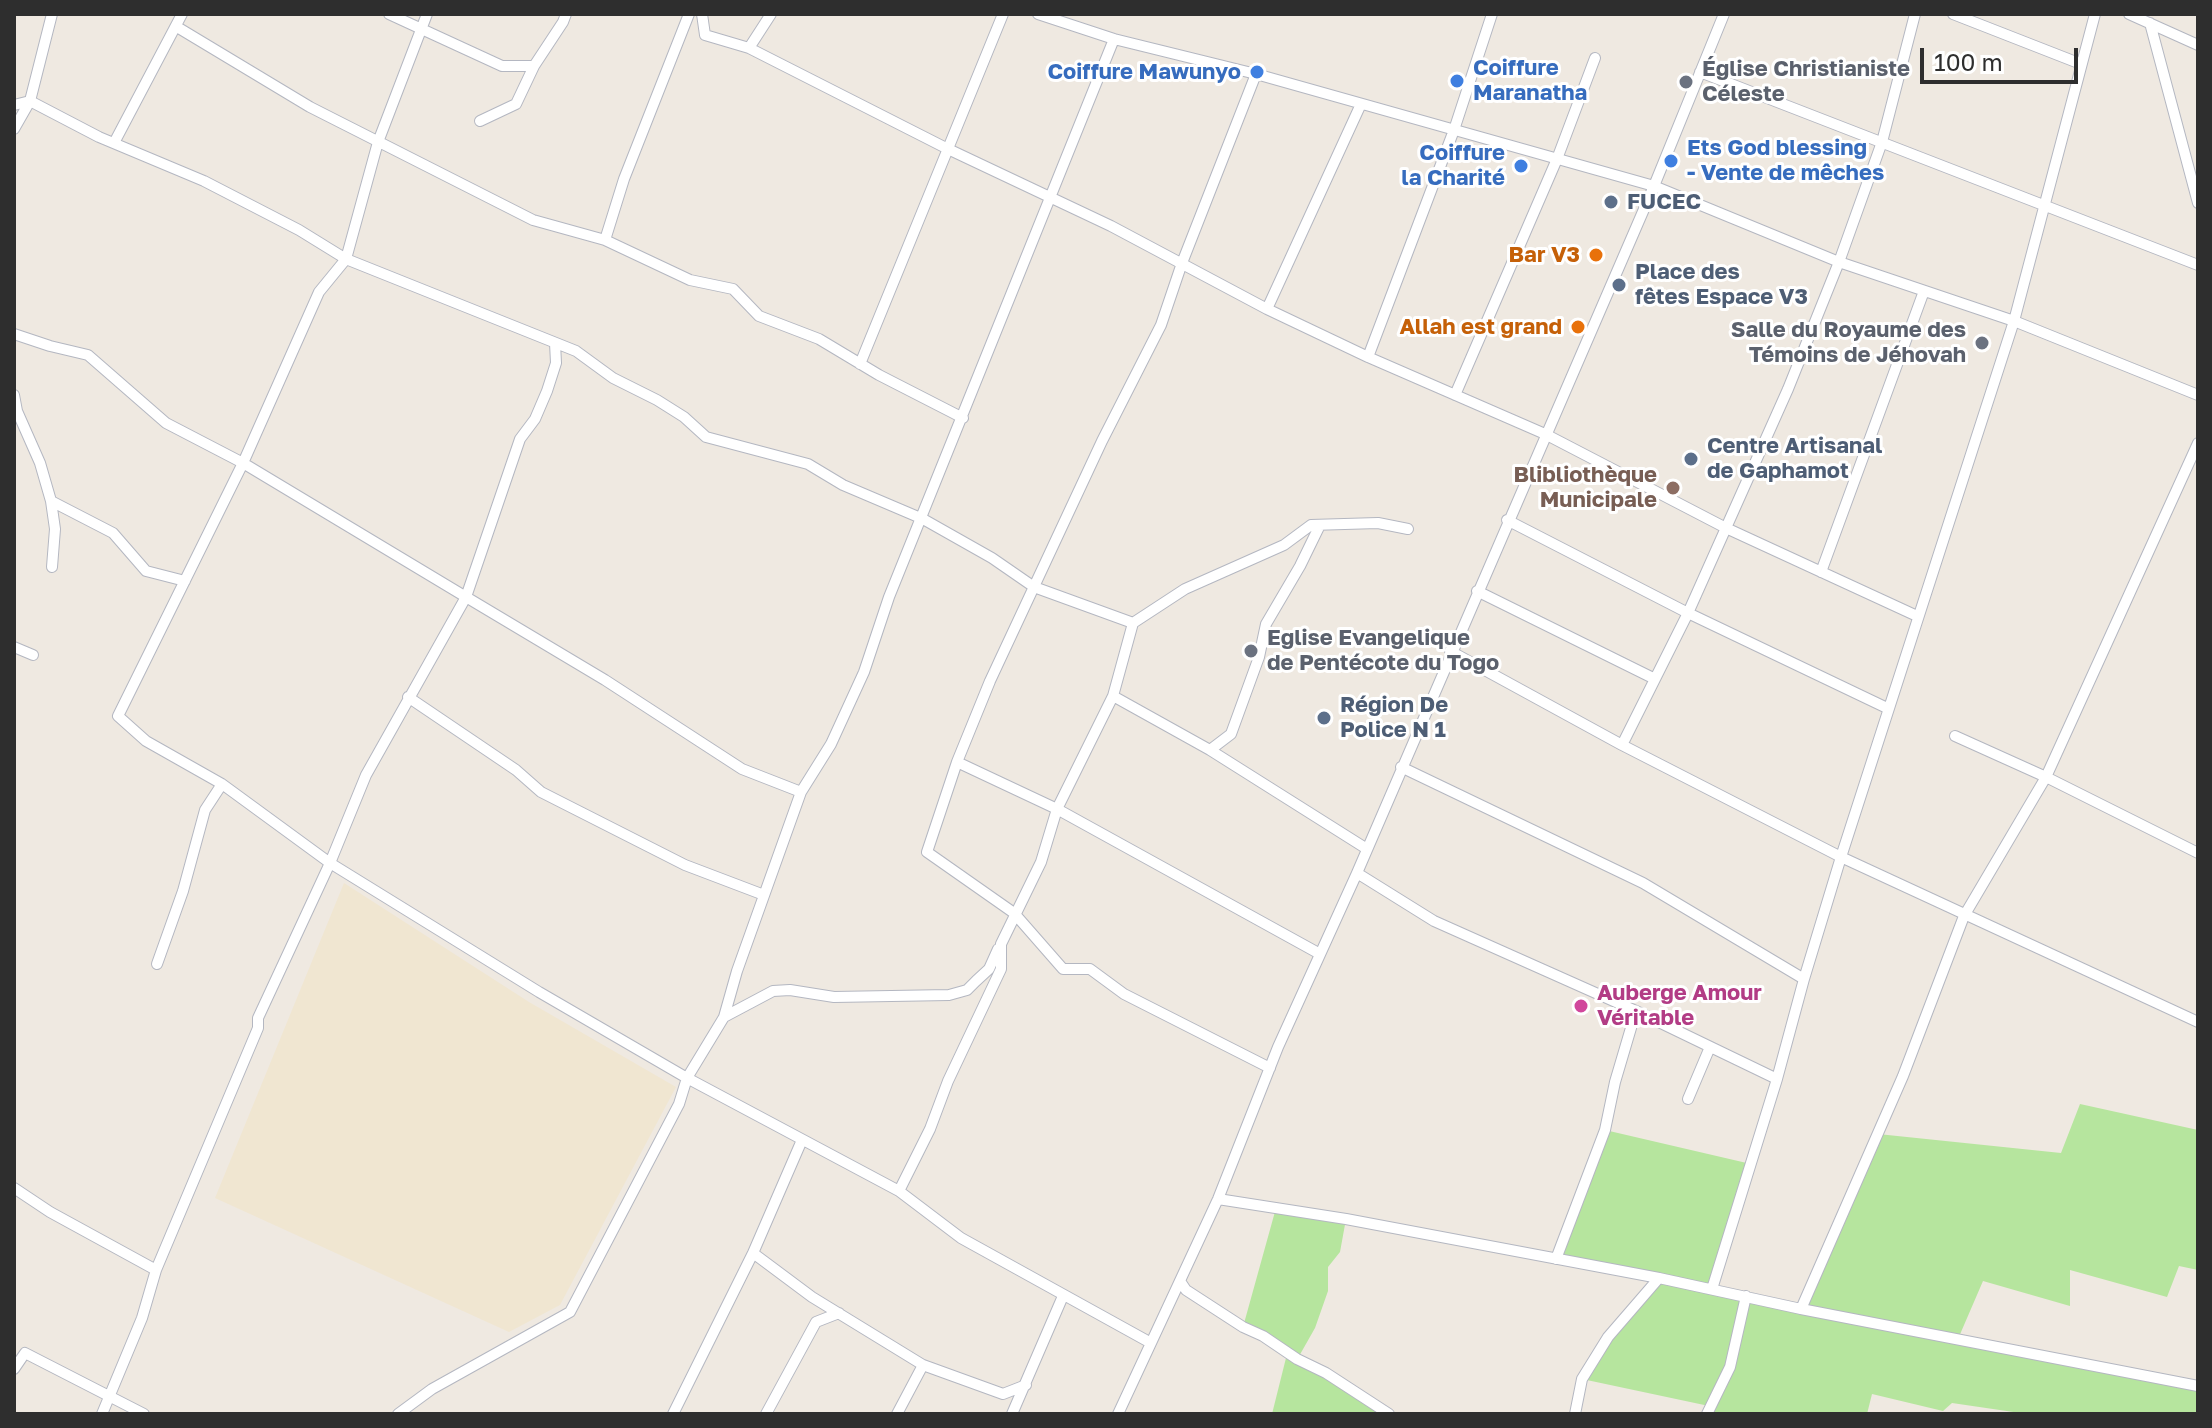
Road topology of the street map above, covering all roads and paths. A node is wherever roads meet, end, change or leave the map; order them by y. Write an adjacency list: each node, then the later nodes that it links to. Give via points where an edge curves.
1 (52, 14): 28 (street)
2 (182, 14): 18 (street)
3 (389, 14): 19 (street)
4 (427, 14): 19 (street)
5 (566, 14): 25 (street)
6 (689, 14): 44 (street)
7 (702, 14): 22 (street, via 705,35)
8 (771, 14): 22 (street)
9 (1003, 14): 37 (street)
10 (1038, 14): 20 (street)
11 (1492, 14): 33 (street)
12 (1724, 14): 26 (street)
13 (1915, 14): 35 (street)
14 (1953, 14): 24 (street)
15 (2095, 14): 24 (street)
16 (2129, 14): 17 (street)
17 (2150, 23): 21 (street); 39 (street)
18 (177, 27): 34 (street); 36 (street)
19 (420, 29): 25 (street, via 502,66); 34 (street)
20 (1114, 39): 27 (street); 41 (street)
21 (2198, 45)
22 (749, 48): 37 (street)
23 (1595, 58): 38 (street)
24 (2081, 64): 43 (street)
25 (534, 66): 31 (street, via 516,104)
26 (1700, 72): 35 (street); 40 (street)
27 (1256, 74): 29 (street); 47 (street)
28 (30, 101): 30 (street); 32 (street); 36 (street)
29 (1361, 104): 33 (street); 50 (street)
30 (14, 105)
31 (480, 121)
32 (14, 129)
33 (1454, 130): 38 (street); 54 (street)
34 (378, 142): 44 (street, via 533,220); 45 (street)
35 (1882, 142): 43 (street); 46 (street)
36 (114, 143): 45 (street, via 204,181)
37 (948, 149): 41 (street); 55 (street)
38 (1557, 159): 40 (street); 57 (street)
39 (2193, 167): 42 (street)
40 (1654, 186): 46 (street); 61 (street)
41 (1050, 198): 47 (street); 60 (street)
42 (2198, 203)
43 (2043, 204): 48 (street); 51 (street)
44 (605, 240): 55 (street, via 690,280 733,289 759,316 819,339)
45 (346, 259): 53 (street); 63 (street, via 319,292)
46 (1839, 262): 49 (street); 68 (street)
47 (1182, 263): 50 (street); 73 (street, via 1161,325)
48 (2198, 265)
49 (1924, 291): 51 (street); 71 (street)
50 (1267, 309): 54 (street)
51 (2014, 321): 58 (street); 77 (street)
52 (14, 334): 63 (street, via 88,355 166,423)
53 (555, 343): 65 (street, via 671,408 706,437 808,464); 75 (street, via 556,363 547,391 520,439)
54 (1368, 357): 57 (street)
55 (860, 364): 60 (street)
56 (14, 395): 59 (street)
57 (1455, 395): 61 (street)
58 (2198, 395)
59 (16, 413): 64 (street)
60 (963, 418): 65 (street)
61 (1545, 434): 66 (street); 68 (street)
62 (2198, 443): 91 (street)
63 (243, 463): 72 (street); 75 (street)
64 (51, 501): 70 (street); 72 (street, via 113,533 146,571)
65 (923, 519): 73 (street); 93 (street, via 864,672 831,744)
66 (1507, 520): 74 (street); 76 (street)
67 (1320, 525): 69 (street, via 1378,523); 78 (street, via 1185,589); 88 (street, via 1266,624 1231,734)
68 (1726, 528): 71 (street); 76 (street)
69 (1408, 529)
70 (52, 567)
71 (1821, 572): 77 (street)
72 (185, 581): 92 (street, via 118,716 146,741)
73 (1034, 587): 78 (street); 89 (street)
74 (1477, 591): 80 (street); 82 (street)
75 (466, 597): 84 (street); 93 (street, via 742,769)
76 (1688, 613): 82 (street); 85 (street)
77 (1917, 616): 85 (street)
78 (1133, 623): 83 (street)
79 (14, 647): 81 (street)
80 (1450, 651): 87 (street); 90 (street)
81 (33, 655)
82 (1655, 679): 87 (street)
83 (1113, 696): 88 (street); 94 (street)
84 (408, 697): 98 (street, via 366,775); 100 (street, via 541,792 685,865)
85 (1887, 708): 97 (street)
86 (1955, 736): 91 (street)
87 (1622, 745): 97 (street)
88 (1210, 750): 95 (street)
89 (957, 762): 94 (street); 101 (street, via 927,852)
90 (1401, 767): 95 (street); 106 (street, via 1643,883)
91 (2046, 777): 96 (street); 102 (street)
92 (222, 784): 98 (street); 105 (street, via 205,810)
93 (801, 792): 100 (street)
94 (1057, 809): 101 (street, via 1041,862); 104 (street)
95 (1367, 849): 99 (street)
96 (2198, 853)
97 (1841, 857): 102 (street); 106 (street)
98 (330, 863): 112 (street); 121 (street, via 265,999 258,1028)
99 (1357, 873): 104 (street); 107 (street, via 1434,921)
100 (764, 895): 108 (street)
101 (1014, 913): 103 (street); 111 (street, via 1063,969 1090,969 1124,994)
102 (1964, 916): 109 (street); 127 (street, via 1903,1076)
103 (1001, 944): 108 (street, via 989,969 967,990 949,995 834,997 773,991); 117 (street, via 1001,969)
104 (1320, 954): 111 (street)
105 (157, 964)
106 (1804, 979): 113 (street)
107 (1636, 1011): 110 (street); 120 (street, via 1605,1130)
108 (724, 1017): 112 (street)
109 (2198, 1022)
110 (1710, 1047): 113 (street); 114 (street)
111 (1270, 1068): 118 (street)
112 (687, 1078): 115 (street); 137 (street, via 679,1104 570,1312 432,1389)
113 (1777, 1079): 124 (street)
114 (1688, 1099)
115 (802, 1140): 117 (street); 119 (street)
116 (14, 1188): 121 (street)
117 (899, 1191): 125 (street, via 961,1238)
118 (1218, 1199): 120 (street); 123 (street)
119 (753, 1253): 128 (street); 138 (street)
120 (1556, 1259): 122 (street)
121 (156, 1270): 134 (street)
122 (1659, 1278): 124 (street); 144 (street, via 1608,1337 1582,1379)
123 (1180, 1281): 129 (street); 143 (street, via 1243,1327)
124 (1712, 1289): 126 (street)
125 (1063, 1296): 129 (street); 132 (street)
126 (1746, 1296): 127 (street); 145 (street, via 1730,1367)
127 (1801, 1309): 133 (street)
128 (839, 1313): 130 (street); 139 (street, via 816,1322)
129 (1151, 1343): 142 (street)
130 (923, 1365): 132 (street, via 1003,1394); 140 (street)
131 (14, 1369): 134 (street, via 25,1353)
132 (1026, 1385): 141 (street)
133 (2198, 1386)
134 (111, 1396): 135 (street); 136 (street)
135 (102, 1414)
136 (144, 1414)
137 (398, 1414)
138 (673, 1414)
139 (766, 1414)
140 (897, 1414)
141 (1012, 1414)
142 (1118, 1414)
143 (1389, 1414)
144 (1575, 1414)
145 (1707, 1414)

